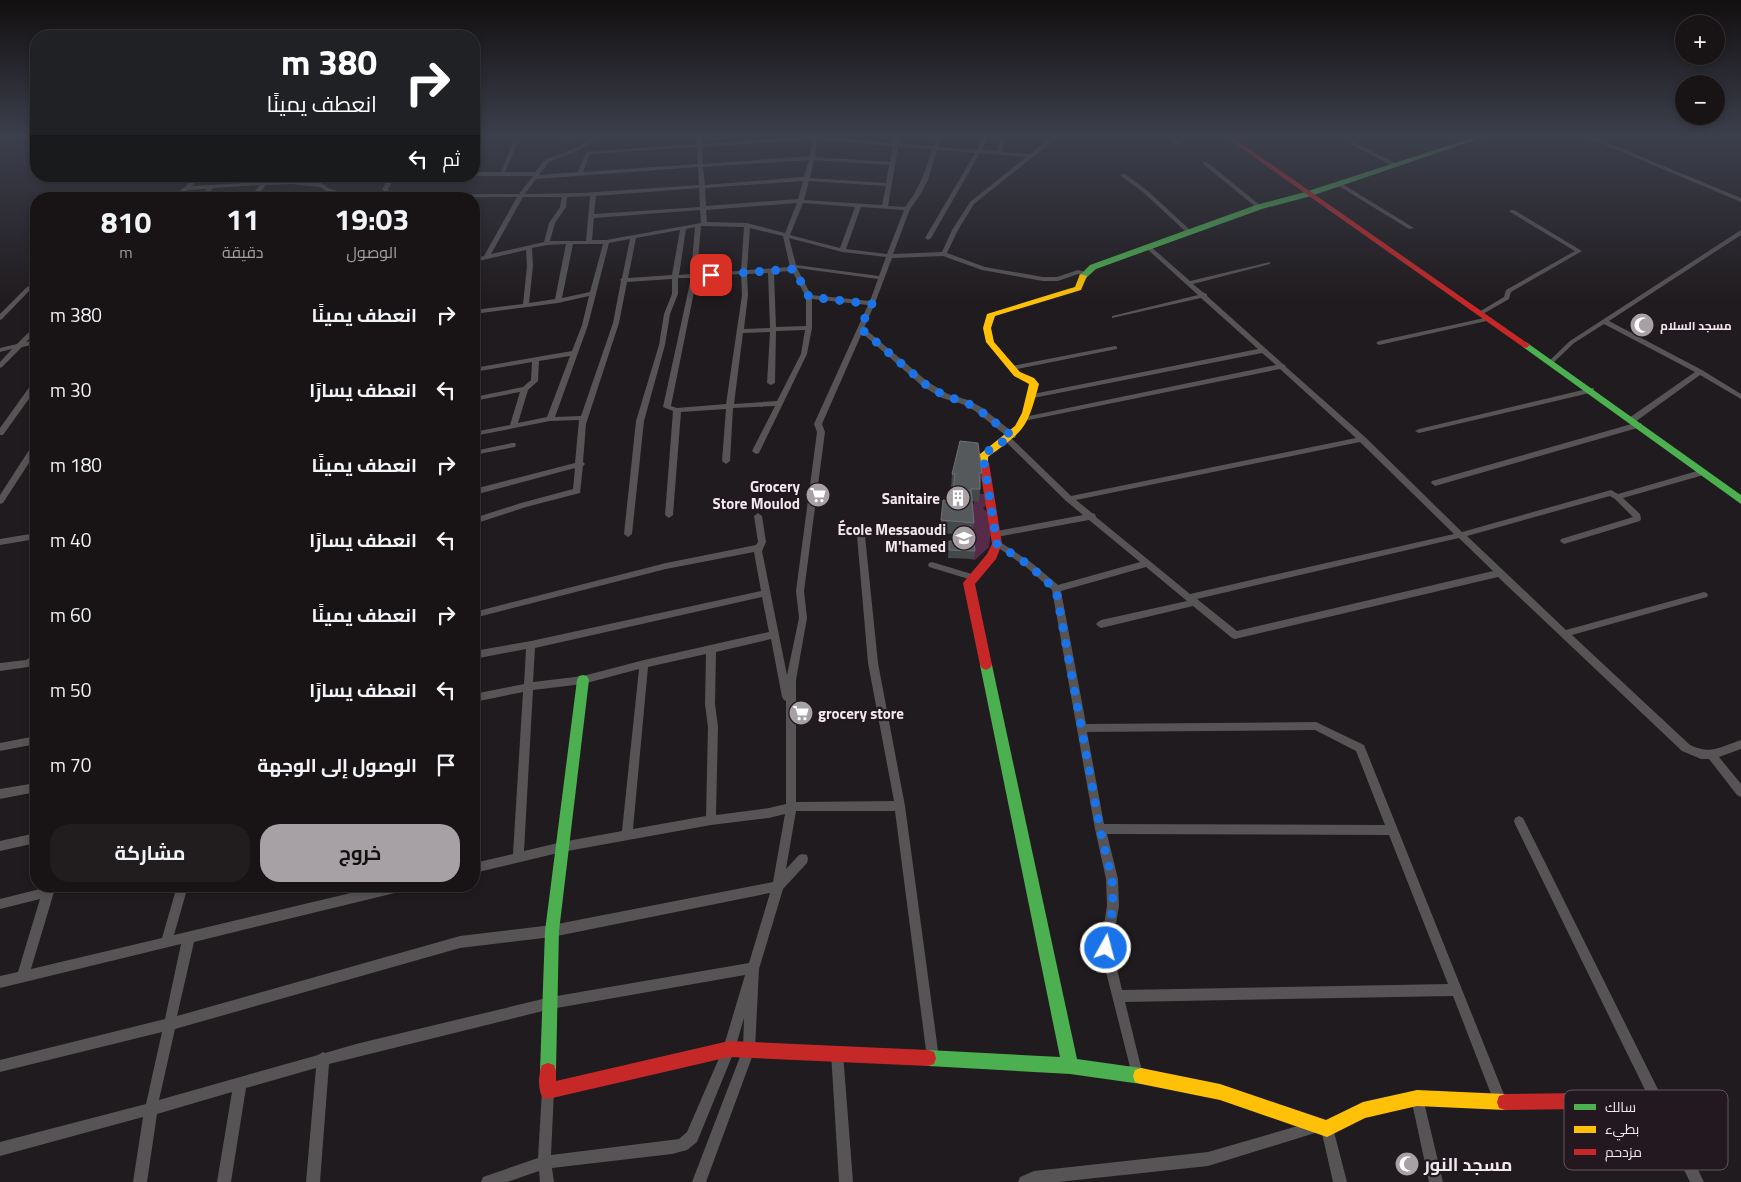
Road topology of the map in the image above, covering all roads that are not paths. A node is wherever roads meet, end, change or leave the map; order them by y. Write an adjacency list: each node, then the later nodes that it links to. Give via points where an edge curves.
1 (524, 191): 19 (street)
2 (632, 191): 17 (street)
3 (702, 191): 25 (street)
4 (803, 191): 21 (street)
5 (888, 191): 23 (street)
6 (920, 191): 26 (street)
7 (955, 191): 37 (street)
8 (987, 191): 45 (street, via 972,203)
9 (1145, 191): 33 (street)
10 (1240, 191): 24 (street)
11 (1304, 191): 18 (street)
12 (1317, 191): 18 (street)
13 (1351, 191): 31 (street)
14 (1720, 191): 20 (street)
15 (480, 194): 19 (street)
16 (565, 194): 17 (street); 19 (street); 41 (street, via 563,207 552,223)
17 (593, 194): 28 (street)
18 (1308, 194): 24 (street); 67 (street)
19 (521, 195): 47 (street)
20 (1741, 200)
21 (801, 201): 22 (street); 25 (street); 35 (street)
22 (859, 205): 23 (street); 44 (street)
23 (885, 207): 26 (street)
24 (1259, 207): 33 (street)
25 (704, 208): 28 (street); 29 (street)
26 (907, 209): 46 (street)
27 (1512, 212): 67 (street, via 1580,250 1508,291 1507,298)
28 (592, 216): 38 (street)
29 (701, 225): 30 (street); 32 (street); 54 (street)
30 (748, 226): 35 (street); 52 (street)
31 (1411, 228)
32 (683, 229): 36 (street); 55 (street)
33 (1188, 231): 42 (street)
34 (1741, 232): 70 (street)
35 (786, 237): 44 (street); 50 (street)
36 (633, 238): 40 (street); 57 (street)
37 (928, 238)
38 (589, 241): 39 (street); 40 (street)
39 (570, 242): 41 (street); 63 (street)
40 (606, 242): 60 (street)
41 (547, 243): 43 (street)
42 (1147, 246): 53 (street); 58 (street)
43 (529, 247): 47 (street); 64 (street)
44 (842, 250): 46 (street)
45 (944, 254): 46 (street); 53 (street, via 984,269 1027,277 1058,279)
46 (891, 256): 56 (street)
47 (486, 257): 48 (street)
48 (480, 258)
49 (1268, 263): 58 (street)
50 (794, 267): 51 (street); 56 (street); 62 (street)
51 (771, 271): 52 (street); 73 (street)
52 (744, 273): 54 (street); 74 (street)
53 (1084, 273): 87 (street, via 1078,288 991,314 987,328 990,342)
54 (694, 276): 55 (street); 99 (street, via 667,407)
55 (675, 278): 57 (street); 127 (street, via 676,294 640,421)
56 (881, 278): 65 (street)
57 (623, 280): 100 (street, via 616,323)
58 (1191, 283): 61 (street)
59 (29, 288): 69 (street)
60 (594, 293): 63 (street); 82 (street)
61 (1205, 295): 68 (street); 81 (street)
62 (809, 297): 65 (street); 71 (street)
63 (558, 301): 64 (street)
64 (526, 304): 66 (street)
65 (872, 304): 72 (street)
66 (480, 311)
67 (1485, 316): 77 (street); 84 (street)
68 (1114, 317)
69 (0, 318)
70 (1604, 321): 84 (street, via 1572,342); 89 (street)
71 (809, 328): 73 (street); 97 (street, via 804,354)
72 (860, 328): 108 (street, via 925,384 978,409); 156 (street, via 818,424 821,432 800,591 803,618 791,680)
73 (773, 329): 74 (street); 90 (street)
74 (742, 331): 98 (street)
75 (30, 334): 78 (street)
76 (30, 343): 78 (street)
77 (1379, 344)
78 (19, 345): 80 (street); 85 (street)
79 (1115, 348): 87 (street)
80 (0, 350)
81 (1264, 350): 86 (street); 94 (street)
82 (573, 354): 83 (street); 101 (street)
83 (536, 360): 88 (street); 91 (street, via 534,381)
84 (1551, 362): 92 (street)
85 (0, 366)
86 (1283, 366): 102 (street); 109 (street)
87 (1012, 368): 94 (street, via 1034,384)
88 (480, 369)
89 (1700, 372): 95 (street); 103 (street)
90 (771, 383)
91 (525, 389): 96 (street); 104 (street)
92 (1591, 390): 103 (street); 105 (street)
93 (30, 392): 106 (street)
94 (1033, 396): 102 (street)
95 (1741, 397)
96 (480, 399)
97 (780, 403): 98 (street); 111 (street)
98 (730, 405): 99 (street); 114 (street)
99 (677, 410): 123 (street)
100 (584, 418): 101 (street); 115 (street)
101 (550, 419): 104 (street)
102 (1024, 419): 108 (street, via 1021,428)
103 (1635, 423): 116 (street); 117 (street)
104 (513, 426): 107 (street)
105 (1419, 431)
106 (0, 432)
107 (480, 433)
108 (1010, 438): 120 (street); 131 (street, via 996,444 983,456)
109 (1362, 439): 120 (street); 128 (street)
110 (512, 445): 112 (street)
111 (756, 451)
112 (480, 452)
113 (30, 455): 122 (street)
114 (726, 460)
115 (581, 464): 118 (street); 126 (street, via 577,491)
116 (1704, 472): 119 (street); 121 (street)
117 (1435, 483)
118 (480, 490)
119 (1617, 497): 128 (street, via 1611,493); 132 (street, via 1637,519)
120 (1069, 499): 125 (street)
121 (1741, 500)
122 (0, 501)
123 (669, 515)
124 (758, 516): 134 (street, via 762,542)
125 (1092, 516): 131 (street); 135 (street)
126 (480, 519)
127 (628, 534)
128 (1461, 535): 137 (street); 142 (street)
129 (862, 536): 165 (street, via 873,663)
130 (30, 537): 133 (street)
131 (997, 539): 138 (street, via 995,553); 139 (street)
132 (1564, 541)
133 (0, 542)
134 (759, 549): 140 (street); 143 (street, via 666,566)
135 (1147, 563): 139 (street); 142 (street)
136 (932, 565): 138 (street)
137 (1500, 573): 142 (street, via 1238,636); 145 (street)
138 (972, 577): 200 (street, via 969,583)
139 (1056, 590): 157 (street)
140 (766, 593): 146 (street); 147 (street)
141 (1704, 595): 145 (street)
142 (1193, 599): 144 (street)
143 (480, 613)
144 (1101, 624)
145 (1564, 634): 161 (street, via 1686,748 1699,755)
146 (774, 635): 148 (street); 156 (street)
147 (531, 645): 149 (street); 154 (street)
148 (711, 649): 151 (street); 167 (street)
149 (480, 654)
150 (30, 662): 152 (street)
151 (644, 664): 153 (street); 171 (street)
152 (0, 667)
153 (584, 680): 154 (street); 174 (street)
154 (527, 687): 155 (street); 175 (street)
155 (480, 697)
156 (790, 710): 166 (street)
157 (1081, 728): 169 (street); 170 (street, via 1316,726 1360,748)
158 (30, 741): 160 (street)
159 (1741, 744): 161 (street)
160 (0, 747)
161 (1713, 756): 163 (street)
162 (30, 789): 164 (street)
163 (1741, 792)
164 (0, 794)
165 (900, 806): 166 (street, via 799,806); 198 (street)
166 (791, 809): 167 (street); 178 (street)
167 (711, 820): 171 (street)
168 (1519, 821): 204 (street)
169 (1100, 829): 170 (street); 191 (street, via 1112,879 1113,906 1106,948)
170 (1392, 830): 190 (street)
171 (626, 835): 174 (street)
172 (30, 839): 173 (street)
173 (0, 846)
174 (562, 847): 175 (street); 184 (street)
175 (518, 856): 177 (street)
176 (803, 859): 178 (street)
177 (480, 866)
178 (778, 886): 184 (street); 187 (street)
179 (40, 892): 183 (street)
180 (49, 892): 188 (street)
181 (181, 892): 186 (street)
182 (377, 892): 185 (street)
183 (0, 904)
184 (552, 931): 192 (street); 193 (street, via 460,942)
185 (189, 936): 186 (street); 193 (street)
186 (166, 942): 188 (street)
187 (753, 968): 192 (street); 194 (street); 195 (street)
188 (23, 976): 189 (street)
189 (0, 982)
190 (1455, 990): 191 (street); 207 (street)
191 (1119, 996): 201 (street)
192 (551, 1003): 197 (street); 203 (street)
193 (171, 1024): 199 (street); 208 (street)
194 (728, 1049): 195 (street); 203 (street); 211 (street, via 692,1137 682,1145)
195 (749, 1049): 196 (street); 218 (street)
196 (837, 1052): 198 (street); 219 (street)
197 (323, 1058): 202 (street); 215 (street)
198 (933, 1058): 200 (street)
199 (0, 1066)
200 (1070, 1066): 201 (street)
201 (1137, 1075): 209 (street, via 1220,1092)
202 (240, 1083): 208 (street); 214 (street)
203 (548, 1090): 211 (street)
204 (1651, 1090)
205 (1417, 1098): 207 (street); 209 (street, via 1364,1110); 222 (street)
206 (1564, 1101): 207 (street)
207 (1502, 1102)
208 (151, 1109): 210 (street); 213 (street)
209 (1322, 1127): 220 (street, via 1208,1159 1034,1178); 221 (street)
210 (0, 1150)
211 (544, 1162): 216 (street); 217 (street)
212 (1691, 1170): 223 (street)
213 (140, 1182)
214 (224, 1182)
215 (313, 1182)
216 (488, 1182)
217 (547, 1182)
218 (699, 1182)
219 (846, 1182)
220 (1025, 1182)
221 (1340, 1182)
222 (1436, 1182)
223 (1697, 1182)

